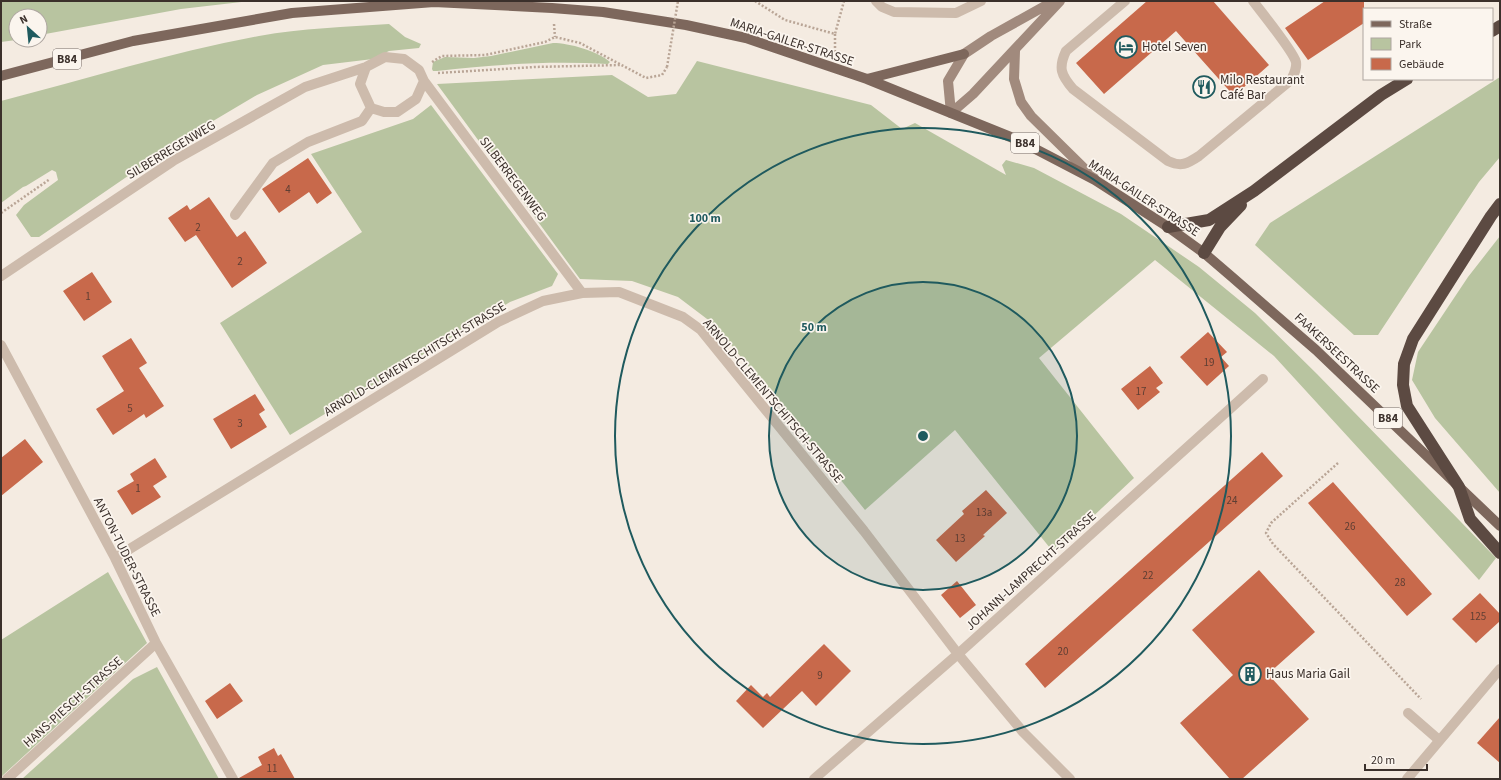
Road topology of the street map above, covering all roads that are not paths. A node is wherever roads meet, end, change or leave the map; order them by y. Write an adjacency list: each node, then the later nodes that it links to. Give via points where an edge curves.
1 (876, 1): 2 (street, via 894,12 956,13)
2 (981, 1)
3 (1054, 1): 8 (main road)
4 (1060, 1): 7 (main road)
5 (1125, 1): 6 (street, via 1066,51 1061,70 1073,90 1176,165 1189,163 1199,156 1291,80 1296,71 1296,62 1291,52)
6 (1253, 1)
7 (1015, 51): 15 (main road); 16 (main road, via 1014,79 1021,102 1031,116)
8 (964, 54): 11 (main road); 15 (main road, via 948,81)
9 (366, 67): 13 (street, SILBERREGENWEG, via 385,57 404,59 419,70); 14 (street, via 360,84); 22 (street, SILBERREGENWEG, via 305,87 173,161)
10 (1, 76): 11 (main road, MARIA-GAILER-STRASSE / B84, via 132,41 292,12 434,2 603,12 686,25 746,38)
11 (867, 79): 15 (main road, MARIA-GAILER-STRASSE / B84)
12 (1406, 80): 17 (highway, via 1381,95)
13 (424, 81): 14 (street, via 416,99 397,112); 23 (street, SILBERREGENWEG)
14 (371, 108): 19 (street, via 362,122 308,142 273,163)
15 (951, 113): 16 (main road, MARIA-GAILER-STRASSE / B84, via 1018,140)
16 (1096, 180): 20 (main road, MARIA-GAILER-STRASSE / B84)
17 (1254, 191): 20 (highway, via 1209,220); 21 (highway, via 1220,227)
18 (1500, 204): 26 (highway, via 1413,339 1404,364 1403,385 1408,406)
19 (235, 215)
20 (1168, 227): 21 (main road, MARIA-GAILER-STRASSE / B84)
21 (1204, 253): 26 (main road, FAAKERSEESTRASSE / B84, via 1316,350)
22 (1, 276)
23 (582, 293): 29 (street, ARNOLD-CLEMENTSCHITSCH-STRASSE, via 543,301 498,322); 31 (street, ARNOLD-CLEMENTSCHITSCH-STRASSE, via 619,292 683,317 700,330 864,531)
24 (1, 345): 29 (street, ANTON-TUDER-STRASSE)
25 (1263, 379): 31 (street, JOHANN-LAMPRECHT-STRASSE)
26 (1459, 486): 27 (main road, FAAKERSEESTRASSE / B84); 28 (highway, via 1470,519)
27 (1500, 526)
28 (1500, 553)
29 (115, 558): 30 (street, ANTON-TUDER-STRASSE)
30 (156, 643): 35 (street, HANS-PIESCH-STRASSE); 36 (street, ANTON-TUDER-STRASSE)
31 (958, 654): 37 (street, JOHANN-LAMPRECHT-STRASSE); 38 (street, ARNOLD-CLEMENTSCHITSCH-STRASSE, via 1024,732)
32 (1500, 670): 34 (street)
33 (1408, 713): 34 (street)
34 (1440, 740): 39 (street)
35 (7, 779)
36 (233, 779)
37 (814, 779)
38 (1070, 779)
39 (1407, 779)

